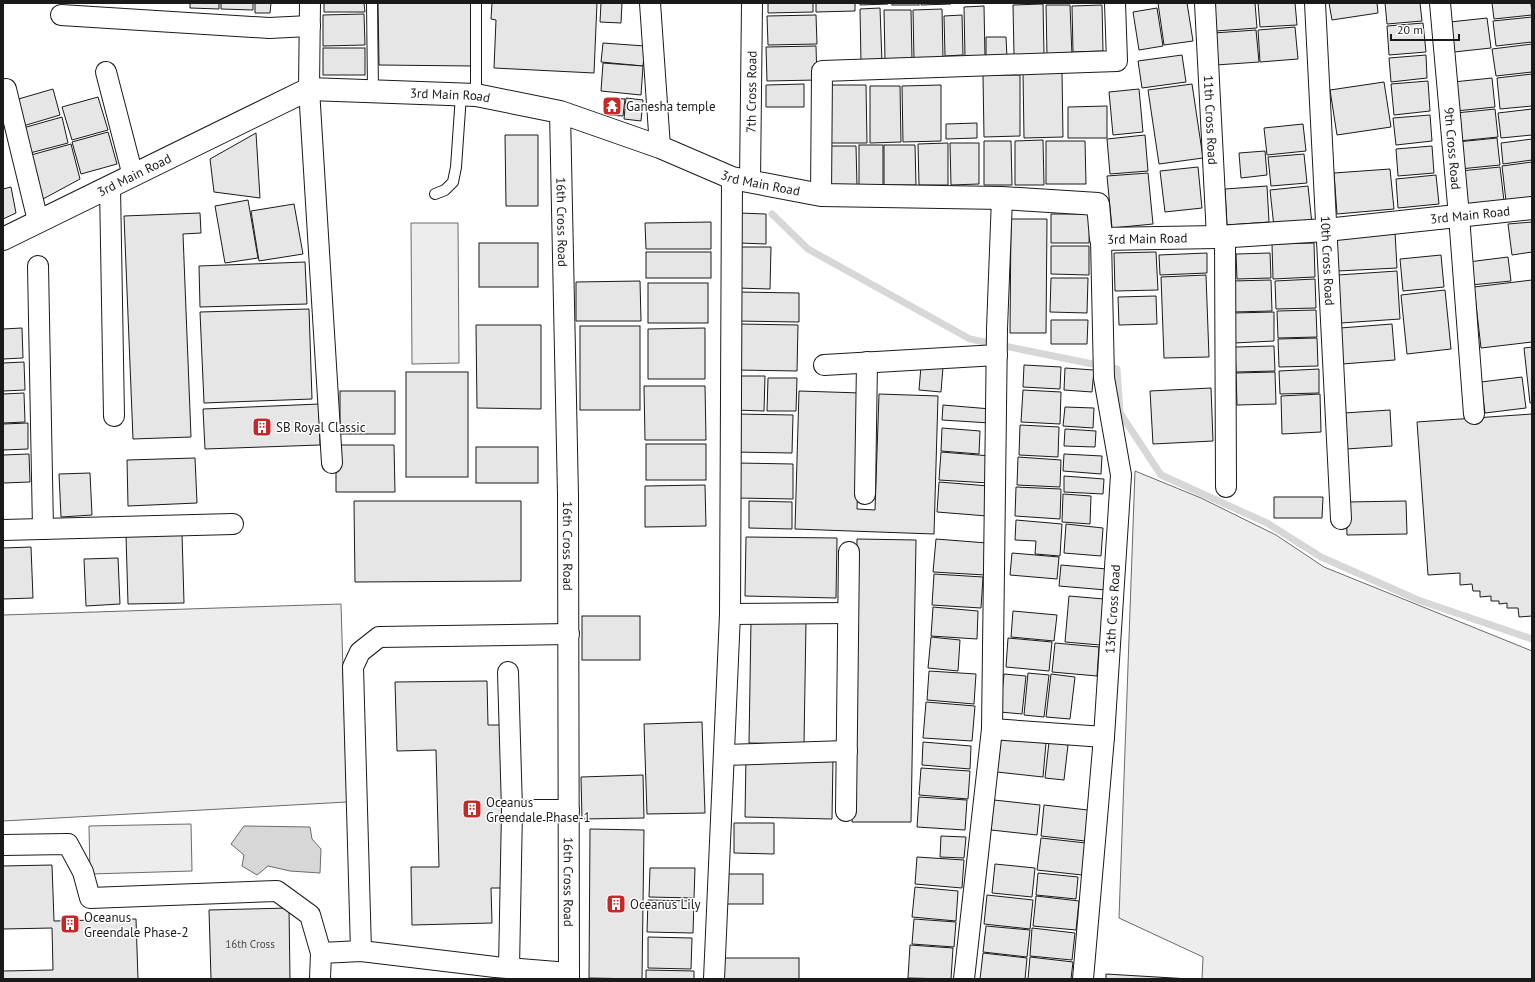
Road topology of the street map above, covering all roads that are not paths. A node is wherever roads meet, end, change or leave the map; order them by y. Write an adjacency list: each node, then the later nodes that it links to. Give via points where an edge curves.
1 (310, 3): 11 (street)
2 (372, 3): 15 (lane)
3 (476, 3): 16 (lane)
4 (650, 3): 18 (street)
5 (752, 3): 20 (street, 7th Cross Road)
6 (1115, 3): 23 (street, via 1117,61 822,71)
7 (1205, 3): 29 (street, 11th Cross Road)
8 (1315, 3): 28 (street, 10th Cross Road)
9 (1440, 3): 26 (street, 9th Cross Road)
10 (61, 15): 11 (street, via 269,28)
11 (310, 26): 14 (street)
12 (106, 72): 19 (street)
13 (6, 89): 27 (street)
14 (309, 89): 15 (street, 3rd Main Road); 19 (street, 3rd Main Road); 38 (street)
15 (373, 91): 16 (street, 3rd Main Road)
16 (468, 95): 17 (street, 3rd Main Road); 22 (lane, via 453,182 445,190)
17 (560, 112): 18 (street, 3rd Main Road); 48 (street, 16th Cross Road)
18 (660, 146): 20 (street, 3rd Main Road)
19 (133, 176): 21 (street, 3rd Main Road)
20 (741, 179): 23 (street, 3rd Main Road); 47 (street, 7th Cross Road)
21 (110, 187): 27 (street, 3rd Main Road); 37 (street)
22 (435, 194)
23 (821, 195): 24 (street, 3rd Main Road)
24 (1002, 198): 31 (street, 3rd Main Road, via 1098,204); 33 (street)
25 (1532, 208): 26 (street, 3rd Main Road)
26 (1459, 216): 28 (street, 3rd Main Road); 36 (street, 9th Cross Road)
27 (38, 221): 30 (street, 3rd Main Road)
28 (1326, 230): 29 (street, 3rd Main Road); 41 (street, 10th Cross Road)
29 (1221, 237): 31 (street, 3rd Main Road); 39 (street, 11th Cross Road)
30 (3, 239)
31 (1101, 239): 51 (street, 13th Cross Road, via 1104,378 1121,475)
32 (38, 266): 43 (street)
33 (997, 355): 34 (street); 50 (street)
34 (867, 362): 35 (street); 40 (street)
35 (824, 365)
36 (1474, 414)
37 (114, 416)
38 (332, 463)
39 (1226, 487)
40 (865, 494)
41 (1340, 519)
42 (233, 524): 43 (street)
43 (43, 529): 44 (street)
44 (3, 530)
45 (849, 552): 46 (street)
46 (848, 613): 47 (street); 52 (street)
47 (730, 614): 53 (street, 7th Cross Road)
48 (569, 634): 55 (street, 16th Cross Road); 58 (street, via 379,637 360,652 354,667)
49 (508, 672): 54 (street)
50 (992, 729): 51 (street); 64 (street)
51 (1104, 737): 65 (street, 13th Cross Road)
52 (847, 752): 53 (street); 56 (street)
53 (724, 755): 63 (street, 7th Cross Road)
54 (512, 810): 55 (street); 60 (street)
55 (569, 810): 61 (street, 16th Cross Road)
56 (846, 811)
57 (3, 845): 59 (street, via 68,844 83,872 90,898 277,891 310,915)
58 (361, 951): 59 (street); 60 (street)
59 (321, 954): 62 (street)
60 (509, 968): 61 (street)
61 (569, 976)
62 (320, 979)
63 (714, 979)
64 (964, 979)
65 (1084, 979)

